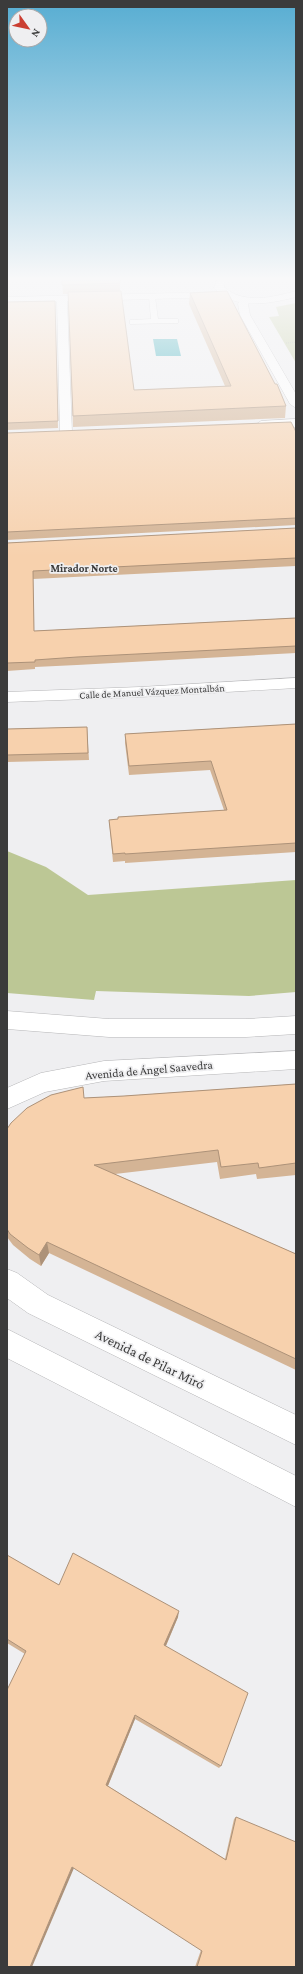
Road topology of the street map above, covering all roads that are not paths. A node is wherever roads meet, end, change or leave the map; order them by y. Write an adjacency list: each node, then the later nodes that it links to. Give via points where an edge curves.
1 (64, 372): 8 (street)
2 (278, 372): 3 (street)
3 (296, 404)
4 (296, 424): 5 (street)
5 (248, 425)
6 (82, 432): 8 (street)
7 (51, 433): 8 (street)
8 (66, 433)
9 (296, 683): 10 (street, Calle de Manuel Vázquez Montalbán)
10 (7, 697)
11 (7, 1020): 12 (street, via 109,1028 246,1028)
12 (296, 1025)
13 (296, 1060): 14 (street, Avenida de Ángel Saavedra, via 104,1071 40,1083)
14 (7, 1099)
15 (7, 1282): 17 (street, Avenida de Pilar Miró, via 38,1304)
16 (7, 1343): 18 (street)
17 (296, 1430)
18 (296, 1492)

